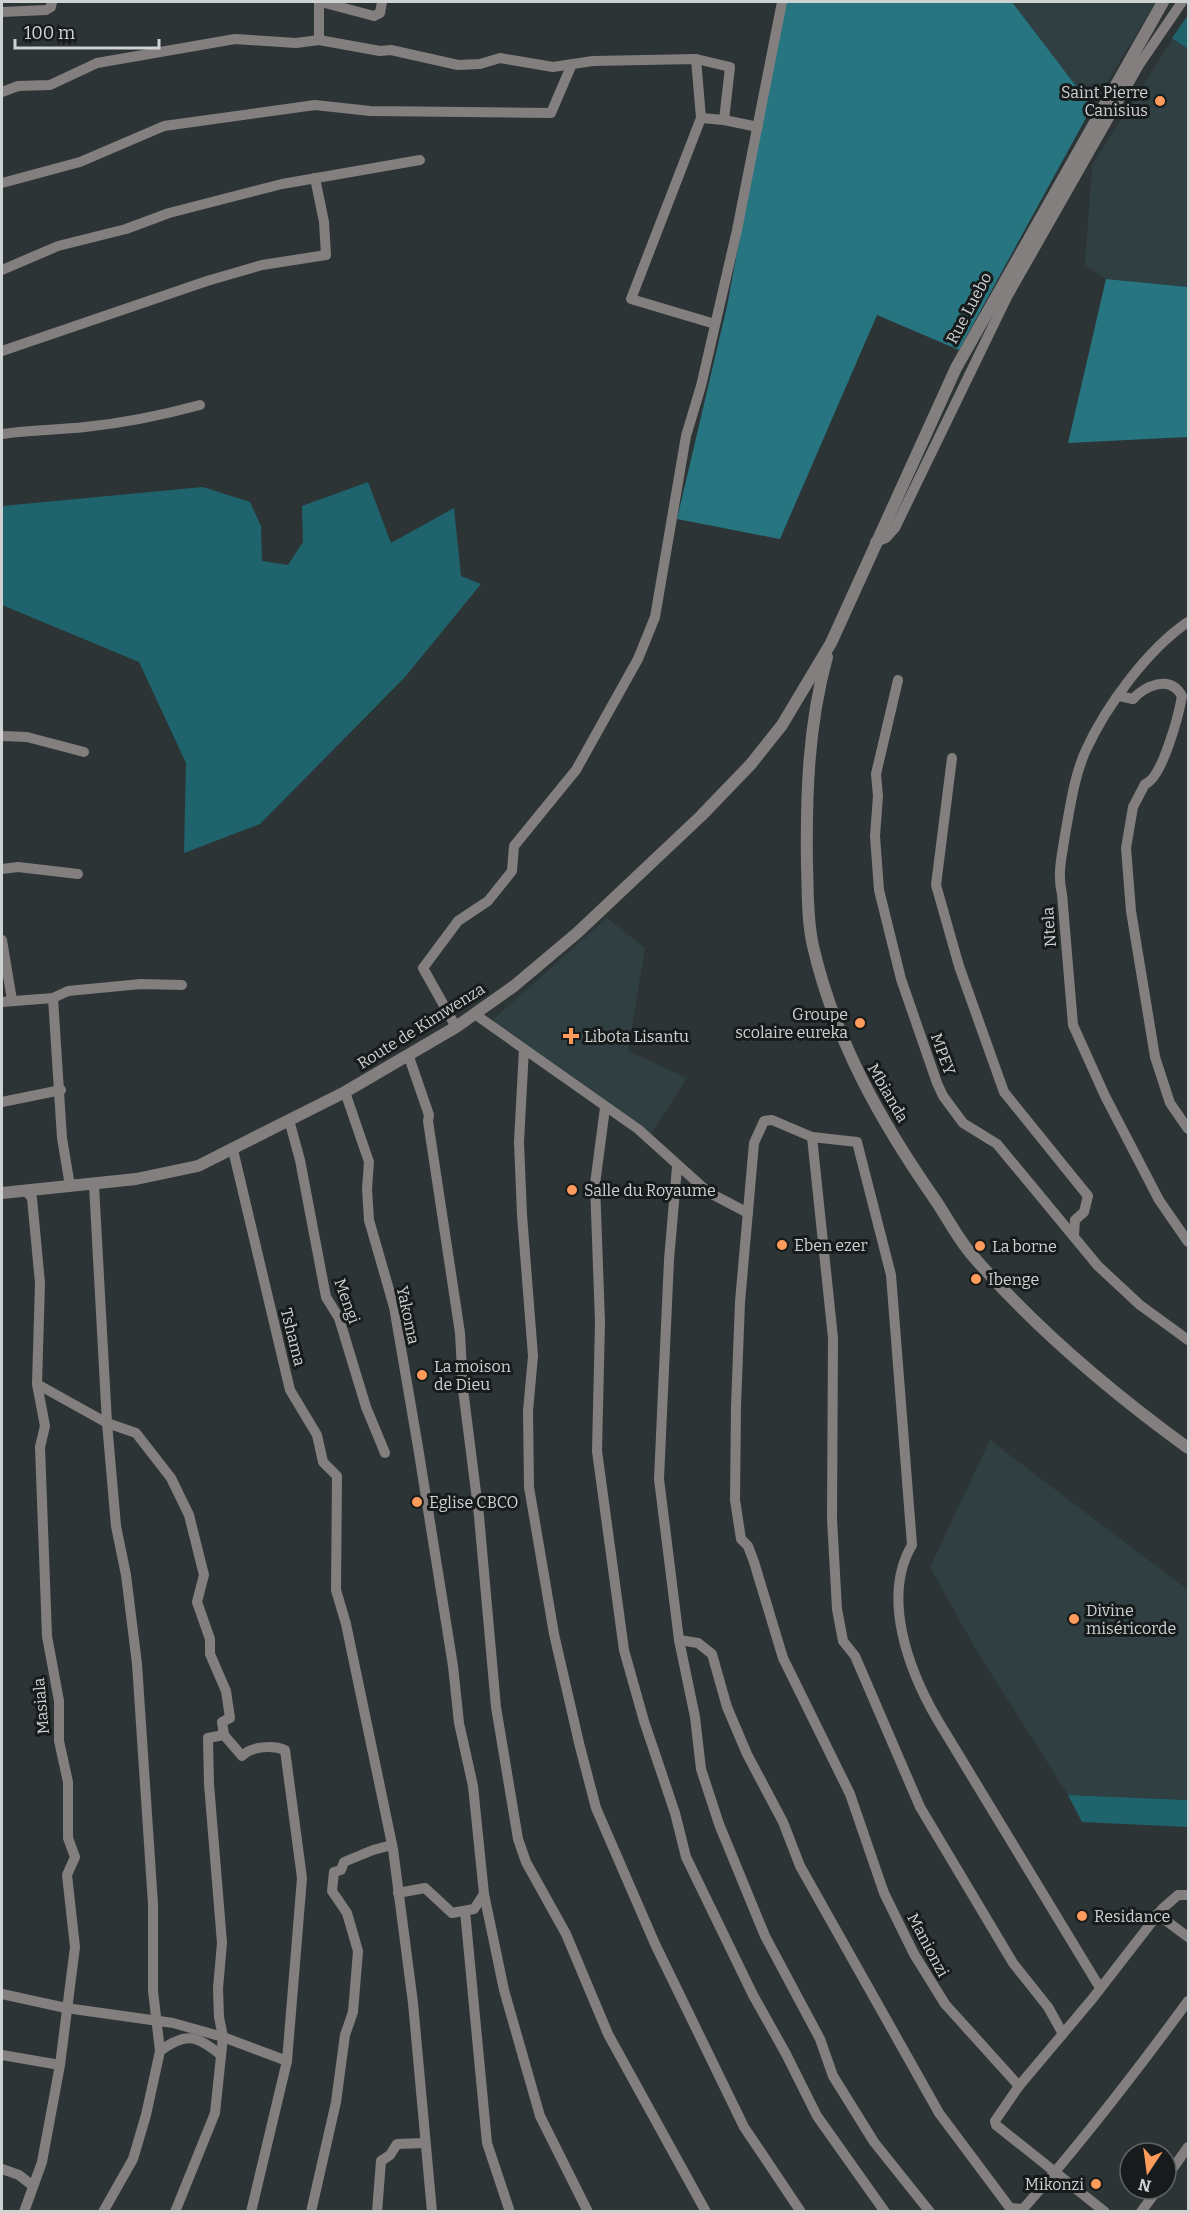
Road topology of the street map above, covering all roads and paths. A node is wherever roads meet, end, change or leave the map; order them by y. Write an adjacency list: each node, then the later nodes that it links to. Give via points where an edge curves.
1 (52, 2): 7 (street, via 46,10)
2 (320, 2): 3 (street, via 374,16 380,13); 8 (street)
3 (382, 2)
4 (782, 2): 14 (street)
5 (1162, 2): 23 (street, Rue Luebo, via 956,368)
6 (1182, 2): 23 (street, via 1139,65 1007,297 895,528 886,538)
7 (2, 12)
8 (319, 40): 10 (street, via 458,65 500,58 546,66); 11 (street, via 224,41 98,63 50,85 15,87)
9 (696, 59): 10 (street); 12 (street); 13 (street, via 730,67)
10 (572, 64): 17 (street, via 551,113 370,111 315,105 164,126 80,162)
11 (2, 92)
12 (700, 118): 13 (street); 19 (street, via 631,299)
13 (724, 120): 14 (street)
14 (758, 127): 19 (street)
15 (420, 160): 16 (street)
16 (315, 178): 18 (street, via 169,213 126,229 58,246); 20 (street, via 326,255 262,265 207,280)
17 (2, 183)
18 (2, 270)
19 (716, 324): 38 (street, via 686,436 655,617 638,659 576,770 514,846 512,871 506,880 488,901 458,921 423,968)
20 (2, 351)
21 (200, 405): 22 (street, via 90,427)
22 (2, 434)
23 (875, 542): 25 (street, Rue Luebo)
24 (1188, 622): 27 (street, Ntela, via 1151,653)
25 (831, 643): 37 (street, Route de Kimwenza, via 782,725 751,764 577,933); 60 (street, Mbianda, via 811,728 808,902 812,943 835,1022 854,1067 878,1112 971,1254 1098,1377)
26 (898, 680): 55 (street, MPEY, via 876,774 875,836 881,908 908,1002 943,1096 963,1123 997,1144)
27 (1119, 696): 46 (street, via 1133,699 1143,689 1159,684 1174,687 1182,696 1159,771 1145,784 1133,807 1126,848 1150,1037 1170,1103); 56 (street, Ntela, via 1085,752 1070,807 1058,877 1073,1025 1148,1179)
28 (2, 736): 29 (street, via 27,737)
29 (84, 752)
30 (952, 758): 55 (street, via 936,891 1004,1092 1088,1196 1084,1212 1075,1220)
31 (2, 869): 32 (street, via 18,867)
32 (78, 874)
33 (2, 940): 36 (street)
34 (182, 985): 35 (street, via 141,984 68,991)
35 (53, 998): 36 (street); 41 (street)
36 (7, 1001)
37 (476, 1015): 38 (street, Route de Kimwenza); 39 (street)
38 (456, 1027): 40 (street, Route de Kimwenza)
39 (524, 1049): 44 (street); 101 (street, via 519,1142 533,1356 528,1411 529,1487 554,1634 576,1732 596,1808 655,1944 744,2127)
40 (409, 1057): 42 (street, Route de Kimwenza); 100 (street, via 429,1115 460,1333 496,1707 518,1839 526,1862 566,1934 608,2034)
41 (61, 1090): 43 (street); 51 (street, via 62,1138)
42 (345, 1092): 45 (street, Route de Kimwenza); 66 (street, Yakoma, via 369,1162 369,1220 393,1307 473,1786)
43 (2, 1102)
44 (605, 1108): 49 (street, via 649,1138); 102 (street, via 595,1184 600,1322 597,1451 624,1650 686,1857 817,2116)
45 (289, 1120): 48 (street, Route de Kimwenza); 61 (street, Mengi, via 326,1298 339,1318 366,1407)
46 (1188, 1129)
47 (812, 1137): 54 (street, Manionzi, via 772,1120 764,1121 754,1143); 71 (street, via 858,1142 889,1261 912,1545 901,1563 899,1582 899,1610 909,1660 931,1709); 76 (street, via 833,1338 832,1519 837,1609 843,1641 855,1656 920,1806 1013,1963)
48 (233, 1149): 50 (street, Route de Kimwenza, via 204,1164 171,1173); 64 (street, Tshama, via 290,1390 317,1435 323,1462 337,1476 336,1592)
49 (677, 1167): 54 (street, via 708,1192); 62 (street, via 659,1479)
50 (94, 1185): 51 (street, Route de Kimwenza); 59 (street)
51 (70, 1186): 52 (street, Route de Kimwenza)
52 (26, 1191): 53 (street, Route de Kimwenza); 58 (street, Masiala, via 32,1198 40,1282)
53 (2, 1193)
54 (748, 1213): 83 (street, Manionzi, via 736,1396 737,1520 741,1539 754,1562 783,1658 850,1794 884,1893 945,2004)
55 (1074, 1235): 57 (street, MPEY, via 1098,1266 1140,1305)
56 (1188, 1242)
57 (1188, 1340)
58 (37, 1384): 59 (street); 74 (street, Masiala, via 45,1426 40,1447 47,1636 59,1701 59,1741 68,1782 68,1838 75,1855 67,1875 75,1947)
59 (107, 1423): 63 (street, via 138,1435 171,1478 189,1515 204,1575 197,1602 210,1639 210,1654 226,1691 230,1718 222,1722); 75 (street, via 137,1664 153,1904)
60 (1188, 1448)
61 (385, 1453)
62 (679, 1640): 90 (street, via 698,1643 712,1654 747,1754 783,1822 800,1866 939,2113); 103 (street, via 705,1785 765,1936 820,2039 832,2076 853,2111)
63 (224, 1735): 77 (street, via 208,1738 222,1943 218,1988); 81 (street, via 242,1756 269,1746 285,1750 302,1878)
64 (392, 1845): 65 (street, Tshama); 95 (street, via 344,1862 341,1870 334,1872 333,1891 347,1913 358,1951 353,2012 345,2035 336,2102)
65 (398, 1893): 68 (street, via 425,1888 448,1911); 84 (street, Tshama, via 413,2003)
66 (484, 1894): 68 (street, via 476,1907); 99 (street, Yakoma, via 504,1990 540,2116)
67 (1188, 1894): 69 (street, via 1178,1895)
68 (465, 1911): 98 (street, via 487,2143)
69 (1157, 1914): 70 (street); 71 (street)
70 (1188, 1937)
71 (1100, 1989): 76 (street)
72 (2, 1994): 74 (street)
73 (1188, 2001): 88 (street)
74 (66, 2008): 75 (street); 82 (street, Masiala)
75 (156, 2020): 77 (street); 78 (street)
76 (1064, 2034): 83 (street)
77 (223, 2037): 80 (street); 81 (street)
78 (160, 2051): 80 (street, via 176,2040 192,2038); 92 (street, via 133,2159)
79 (2, 2055): 82 (street)
80 (221, 2055): 93 (street, via 211,2126)
81 (287, 2061): 94 (street)
82 (60, 2065): 89 (street, Masiala, via 42,2162)
83 (1019, 2086): 88 (street, via 998,2115 996,2125)
84 (425, 2143): 96 (street, via 398,2144 381,2161); 97 (street, Tshama)
85 (1188, 2147): 86 (street)
86 (1178, 2161)
87 (2, 2169): 89 (street)
88 (1057, 2171): 90 (street, via 1023,2209); 104 (street)
89 (33, 2186): 91 (street, Masiala)
90 (1009, 2210)
91 (24, 2211)
92 (103, 2211)
93 (175, 2211)
94 (251, 2211)
95 (311, 2211)
96 (377, 2211)
97 (432, 2211)
98 (510, 2211)
99 (588, 2211)
100 (706, 2211)
101 (801, 2211)
102 (885, 2211)
103 (930, 2211)
104 (1105, 2211)

